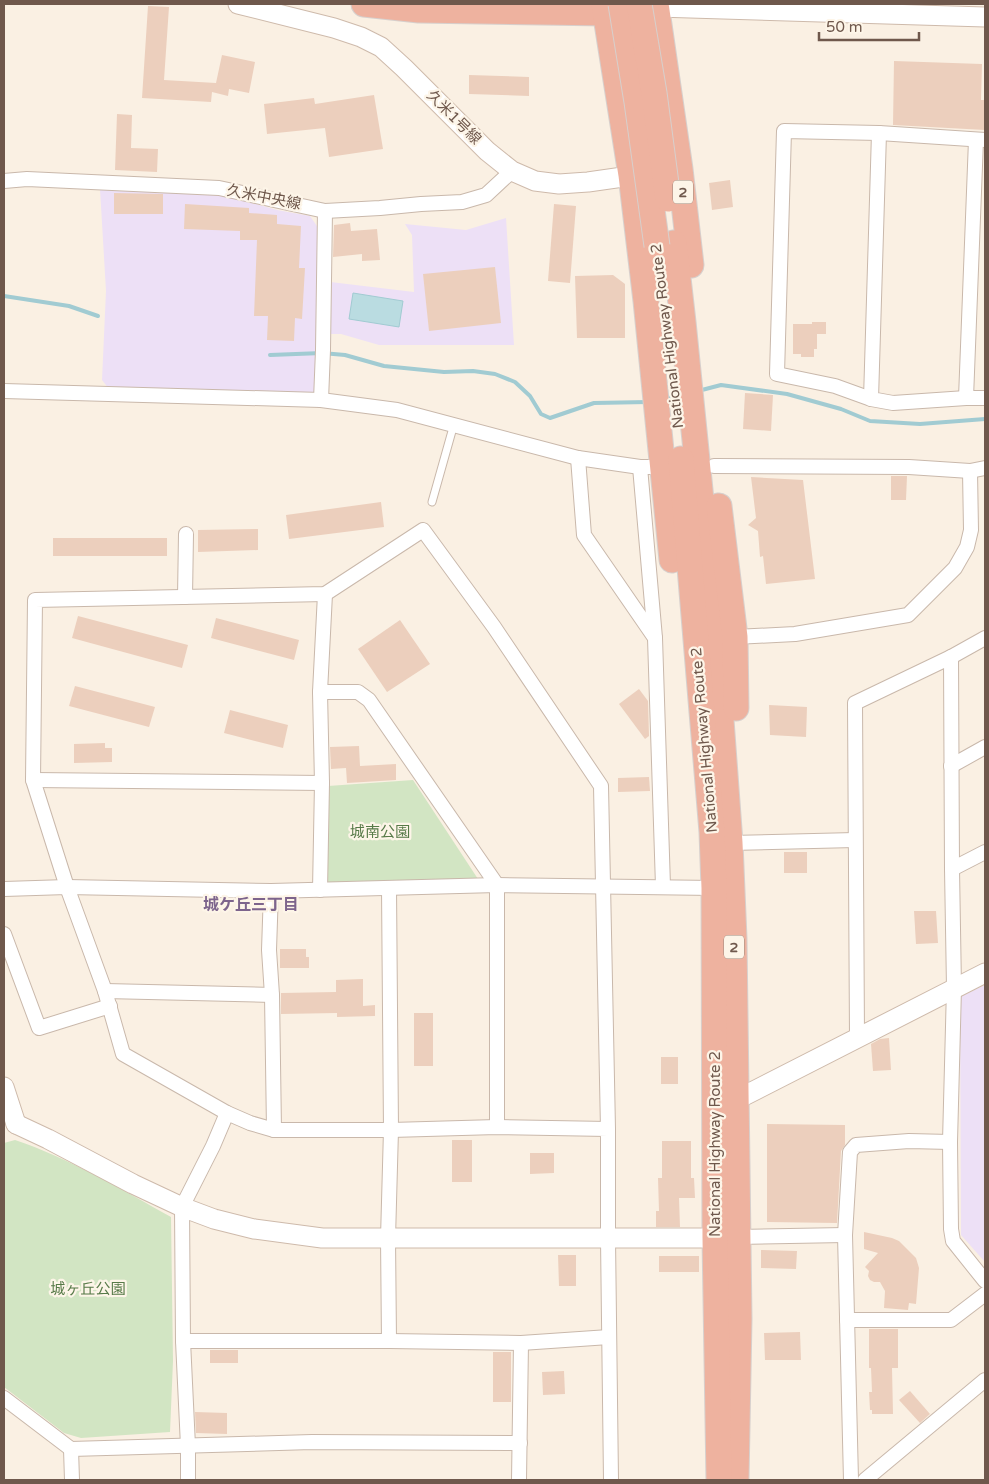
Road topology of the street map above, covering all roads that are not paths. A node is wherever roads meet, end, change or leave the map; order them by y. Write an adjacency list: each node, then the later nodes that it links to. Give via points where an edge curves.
1 (238, 4): 9 (street, 久米1号線, via 334,28 381,47 487,151)
2 (364, 4): 4 (highway, via 419,10)
3 (649, 4): 4 (highway); 5 (street); 8 (highway, 2); 13 (highway, National Highway Route 2 / 2, bridge)
4 (610, 7): 10 (highway, 2); 13 (highway, National Highway Route 2 / 2, bridge, via 637,102)
5 (985, 17)
6 (879, 134): 7 (street); 18 (street); 18 (street, via 784,131 777,374 835,386)
7 (981, 140): 16 (street)
8 (680, 169): 10 (street, 久米1号線); 14 (highway, 2)
9 (512, 171): 10 (street, 久米1号線, via 535,181 559,184); 12 (street, 久米中央線, via 486,195 462,202)
10 (631, 175): 14 (highway, 2)
11 (4, 181): 12 (street, 久米中央線, via 27,179 219,188)
12 (326, 211): 19 (street)
13 (665, 244): 14 (highway, National Highway Route 2 / 2)
14 (680, 374): 20 (highway, National Highway Route 2 / 2); 20 (highway, 2)
15 (4, 391): 19 (street)
16 (966, 398): 17 (street); 18 (street, via 893,403)
17 (985, 398)
18 (871, 399)
19 (320, 400): 21 (street, via 397,410)
20 (684, 413): 23 (highway, 2); 24 (highway, 2); 40 (highway, National Highway Route 2 / 2, via 715,638)
21 (454, 424): 22 (street); 27 (lane)
22 (578, 458): 24 (street); 32 (street, via 584,536)
23 (714, 466): 26 (street, via 909,466); 31 (highway, 2)
24 (651, 467): 32 (street); 40 (highway, 2, via 680,654)
25 (985, 468): 26 (street)
26 (970, 470): 31 (street, via 971,530 966,547 955,568 908,615 795,634)
27 (432, 502)
28 (186, 534): 30 (street)
29 (324, 594): 30 (street); 35 (street); 45 (street, via 423,530 494,627 601,786)
30 (184, 597): 38 (street, via 35,600)
31 (735, 637): 40 (highway, 2, via 737,790)
32 (655, 638): 46 (street)
33 (985, 638): 34 (street)
34 (951, 657): 37 (street); 41 (street, via 856,703)
35 (320, 692): 39 (street); 44 (street, via 358,692 369,700)
36 (985, 748): 37 (street)
37 (951, 766): 43 (street)
38 (33, 780): 39 (street); 47 (street)
39 (322, 782): 51 (street)
40 (723, 833): 41 (street); 49 (highway, National Highway Route 2 / 2); 61 (highway, National Highway Route 2 / 2, via 734,940)
41 (856, 840): 59 (street)
42 (985, 852): 43 (street)
43 (952, 870): 55 (street)
44 (497, 885): 45 (street); 48 (street); 64 (street)
45 (602, 886): 46 (street); 65 (street)
46 (664, 886): 49 (street)
47 (67, 887): 50 (street); 52 (street); 56 (street)
48 (389, 888): 51 (street); 67 (street)
49 (714, 888): 72 (highway, National Highway Route 2 / 2)
50 (4, 889)
51 (320, 890): 52 (street)
52 (271, 891): 57 (street, via 269,950)
53 (4, 934): 58 (street, via 39,1028)
54 (985, 973): 55 (street)
55 (954, 988): 59 (street); 68 (street)
56 (105, 990): 57 (street); 58 (street)
57 (272, 995): 66 (street)
58 (110, 1006): 62 (street, via 124,1054)
59 (857, 1037): 61 (street)
60 (4, 1087): 63 (street)
61 (736, 1100): 72 (highway, National Highway Route 2 / 2)
62 (227, 1113): 66 (street); 69 (street, via 214,1146)
63 (10, 1128): 69 (street, via 48,1139)
64 (497, 1128): 65 (street); 67 (street)
65 (608, 1129): 73 (street)
66 (274, 1130): 67 (street)
67 (390, 1130): 71 (street)
68 (950, 1142): 70 (street, via 909,1140 856,1145 850,1152); 74 (street, via 951,1229 954,1241)
69 (182, 1207): 71 (street, via 254,1229 322,1238); 78 (street)
70 (845, 1236): 72 (street); 76 (street)
71 (388, 1238): 73 (street); 79 (street)
72 (726, 1238): 73 (street); 90 (highway, National Highway Route 2 / 2); 91 (highway, National Highway Route 2 / 2, via 739,1319)
73 (608, 1239): 77 (street)
74 (985, 1280)
75 (985, 1294): 76 (street, via 951,1320)
76 (847, 1320): 92 (street)
77 (609, 1337): 80 (street); 89 (street)
78 (183, 1341): 79 (street); 84 (street)
79 (389, 1341): 80 (street)
80 (521, 1343): 83 (street)
81 (985, 1380): 93 (street)
82 (4, 1398): 85 (street)
83 (520, 1443): 84 (street, via 312,1442); 88 (street)
84 (188, 1446): 85 (street); 87 (street)
85 (71, 1448): 86 (street)
86 (72, 1480)
87 (188, 1480)
88 (519, 1480)
89 (611, 1480)
90 (719, 1480)
91 (736, 1480)
92 (850, 1480)
93 (865, 1480)

